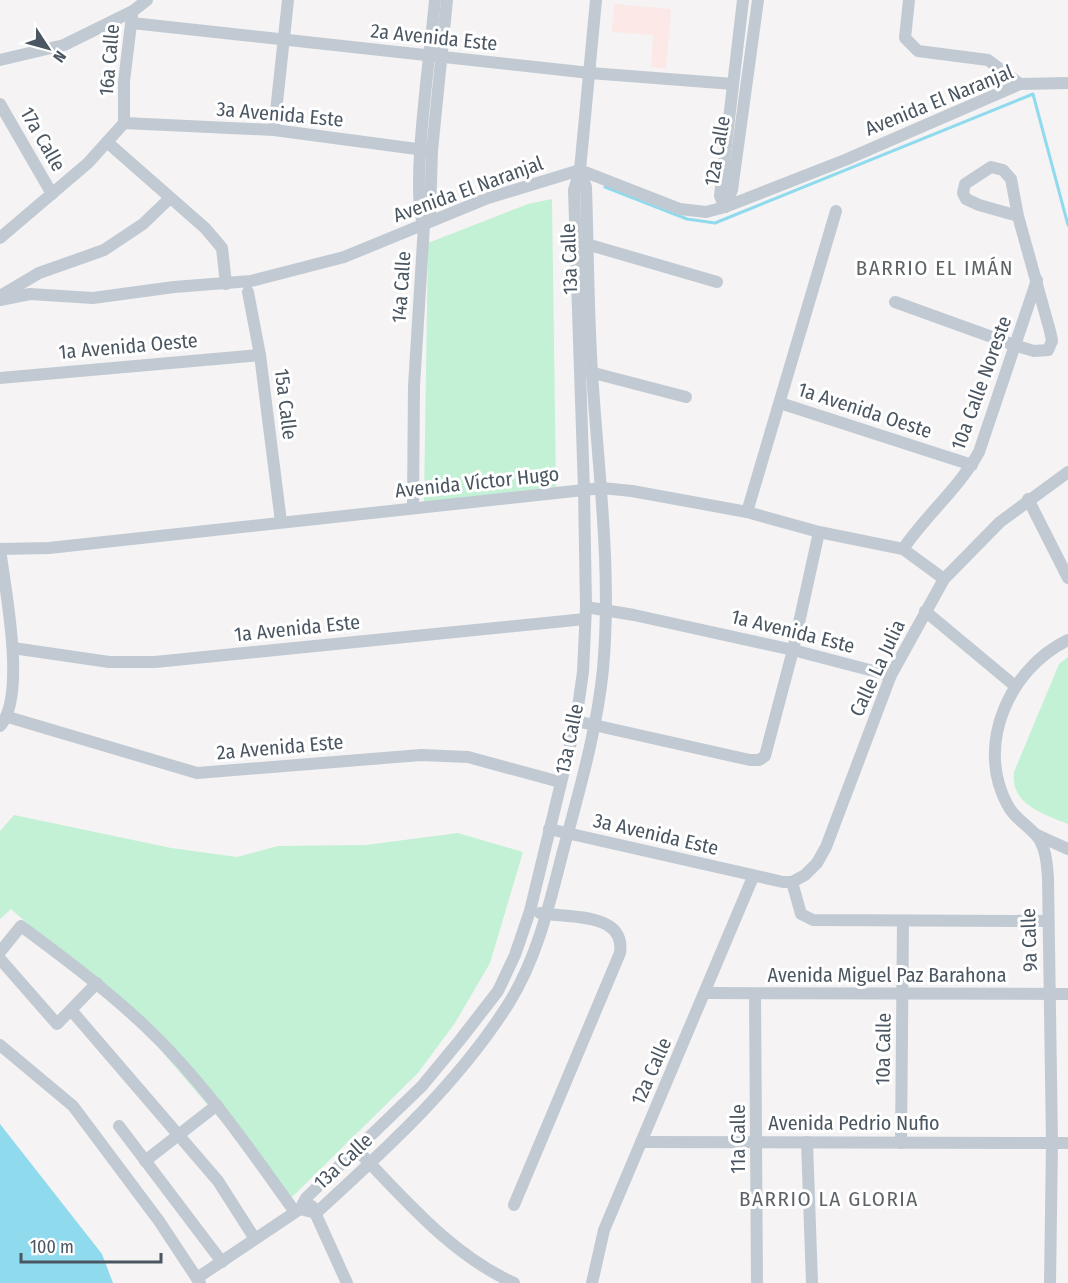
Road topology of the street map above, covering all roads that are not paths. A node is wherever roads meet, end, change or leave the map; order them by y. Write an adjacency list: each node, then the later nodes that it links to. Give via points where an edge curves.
1 (147, 0): 9 (street)
2 (288, 0): 10 (street)
3 (435, 0): 11 (street)
4 (447, 0): 11 (street)
5 (596, 0): 13 (street, 13a Calle)
6 (743, 0): 15 (street, 12a Calle)
7 (758, 0): 25 (street, 12a Calle, via 732,190)
8 (909, 0): 16 (street, via 905,38 912,47 988,60)
9 (133, 11): 10 (street, 2a Avenida Este); 12 (street, via 64,45); 18 (street, 16a Calle, via 124,81)
10 (283, 41): 11 (street, 2a Avenida Este); 19 (street)
11 (436, 56): 13 (street, 2a Avenida Este); 21 (street, 14a Calle)
12 (0, 60)
13 (590, 73): 15 (street, 2a Avenida Este); 22 (street, 13a Calle)
14 (1068, 83): 16 (street, Avenida El Naranjal)
15 (733, 84): 25 (street, 12a Calle, via 720,196)
16 (1020, 84): 25 (street, Avenida El Naranjal)
17 (0, 104): 23 (street, 17a Calle)
18 (124, 123): 19 (street, 3a Avenida Este); 20 (street)
19 (274, 130): 21 (street, 3a Avenida Este)
20 (107, 142): 23 (street); 24 (street)
21 (426, 150): 28 (street, 14a Calle, via 419,215)
22 (580, 170): 25 (street, Avenida El Naranjal, via 680,209 706,212); 28 (street, Avenida El Naranjal, via 488,198); 30 (street, 13a Calle, via 586,187)
23 (52, 194): 29 (street)
24 (169, 199): 33 (street, via 205,228 222,248); 35 (street, via 143,224 104,250 39,273)
25 (725, 207)
26 (836, 211): 42 (street)
27 (1018, 216): 27 (street, via 1011,179 1003,170 991,167 965,184 963,194 971,202); 31 (street)
28 (424, 225): 33 (street, Avenida El Naranjal, via 344,256); 48 (street, 14a Calle, via 414,386)
29 (0, 238)
30 (582, 243): 32 (street); 39 (street, 13a Calle)
31 (1037, 279): 37 (street, 10a Calle Noreste); 37 (street, via 1052,341 1048,350 1042,352)
32 (717, 282)
33 (226, 284): 35 (street, Avenida El Naranjal, via 93,298 30,294)
34 (248, 292): 38 (street, 15a Calle)
35 (0, 298)
36 (895, 303): 37 (street)
37 (1017, 345): 43 (street, 10a Calle Noreste)
38 (260, 355): 40 (street, 1a Avenida Oeste); 50 (street, 15a Calle)
39 (585, 371): 41 (street); 45 (street, 13a Calle); 46 (street, 13a Calle)
40 (0, 378)
41 (686, 397)
42 (780, 404): 43 (street, 1a Avenida Oeste); 49 (street)
43 (972, 465): 53 (street, 10a Calle Noreste)
44 (1068, 472): 47 (street, Calle La Julia)
45 (602, 488): 46 (street, Avenida Víctor Hugo); 49 (street, Avenida Víctor Hugo); 56 (street, 13a Calle)
46 (584, 490): 48 (street, Avenida Víctor Hugo); 58 (street, 13a Calle)
47 (1028, 499): 54 (street); 55 (street, Calle La Julia)
48 (413, 508): 50 (street, Avenida Víctor Hugo)
49 (747, 512): 51 (street, Avenida Víctor Hugo)
50 (281, 522): 52 (street, Avenida Víctor Hugo, via 49,548)
51 (819, 532): 53 (street, Avenida Víctor Hugo); 61 (street)
52 (0, 549): 60 (street)
53 (903, 549): 55 (street, Avenida Víctor Hugo)
54 (1067, 574)
55 (944, 579): 57 (street, Calle La Julia)
56 (604, 609): 58 (street, 1a Avenida Este); 61 (street, 1a Avenida Este); 66 (street, 13a Calle, via 603,669)
57 (925, 611): 63 (street); 73 (street, Calle La Julia, via 891,675 826,847 805,875)
58 (586, 613): 60 (street, 1a Avenida Este, via 155,662 109,662); 64 (street, 13a Calle)
59 (1068, 640): 63 (street, via 1038,659)
60 (13, 648): 65 (street, via 11,707)
61 (793, 650): 62 (street, 1a Avenida Este); 66 (street, via 765,756 759,760)
62 (885, 674)
63 (1015, 686): 70 (street, via 1002,712 995,742 998,776 1006,803 1018,820)
64 (576, 721): 66 (street); 67 (street, 13a Calle)
65 (4, 722): 67 (street, 2a Avenida Este, via 197,773 421,755 468,756)
66 (594, 724): 69 (street, 13a Calle)
67 (560, 782): 68 (street, 13a Calle)
68 (549, 828): 69 (street, 3a Avenida Este); 74 (street, 13a Calle)
69 (568, 833): 72 (street, 3a Avenida Este); 75 (street, 13a Calle)
70 (1037, 835): 71 (street); 77 (street, 9a Calle, via 1046,857)
71 (1068, 849)
72 (753, 877): 73 (street); 81 (street, 12a Calle)
73 (792, 882): 76 (street, via 796,905 801,914 813,920)
74 (530, 911): 75 (street); 87 (street, 13a Calle, via 498,991)
75 (547, 914): 89 (street, 13a Calle, via 510,1001); 103 (street, via 606,923 620,934 620,953)
76 (903, 921): 77 (street); 83 (street, 10a Calle)
77 (1047, 921): 84 (street, 9a Calle)
78 (0, 952): 80 (street, via 21,926)
79 (0, 958): 86 (street, via 57,1024)
80 (97, 983): 86 (street); 90 (street, via 148,1029)
81 (706, 993): 82 (street, Avenida Miguel Paz Barahona); 93 (street, 12a Calle)
82 (755, 994): 83 (street, Avenida Miguel Paz Barahona); 94 (street, 11a Calle)
83 (904, 994): 84 (street, Avenida Miguel Paz Barahona); 96 (street, 10a Calle)
84 (1051, 994): 85 (street, Avenida Miguel Paz Barahona); 97 (street, 9a Calle)
85 (1068, 994)
86 (70, 1010): 92 (street)
87 (460, 1040): 89 (street); 99 (street, 13a Calle, via 422,1086)
88 (0, 1045): 108 (street, via 73,1106)
89 (475, 1052): 101 (street, 13a Calle)
90 (217, 1104): 92 (street); 104 (street)
91 (119, 1125): 100 (street)
92 (178, 1135): 100 (street); 106 (street, via 218,1181)
93 (641, 1142): 94 (street, Avenida Pedrio Nufio); 111 (street, 12a Calle, via 604,1230)
94 (758, 1142): 95 (street, Avenida Pedrio Nufio); 112 (street, 11a Calle)
95 (807, 1142): 96 (street, Avenida Pedrio Nufio); 113 (street)
96 (901, 1143): 97 (street, Avenida Pedrio Nufio)
97 (1052, 1143): 98 (street, Avenida Pedrio Nufio); 114 (street, 9a Calle)
98 (1068, 1143)
99 (356, 1149): 101 (street); 102 (street, 13a Calle)
100 (146, 1161): 107 (street)
101 (370, 1163): 105 (street, 13a Calle); 110 (street, via 447,1241 485,1270)
102 (306, 1198): 104 (street, 13a Calle); 105 (street)
103 (514, 1205)
104 (297, 1211): 105 (street, 13a Calle); 106 (street, 13a Calle)
105 (316, 1212): 109 (street)
106 (255, 1239): 107 (street, 13a Calle)
107 (222, 1262): 108 (street, 13a Calle)
108 (199, 1281)
109 (347, 1283)
110 (514, 1283)
111 (592, 1283)
112 (757, 1283)
113 (812, 1283)
114 (1050, 1283)

